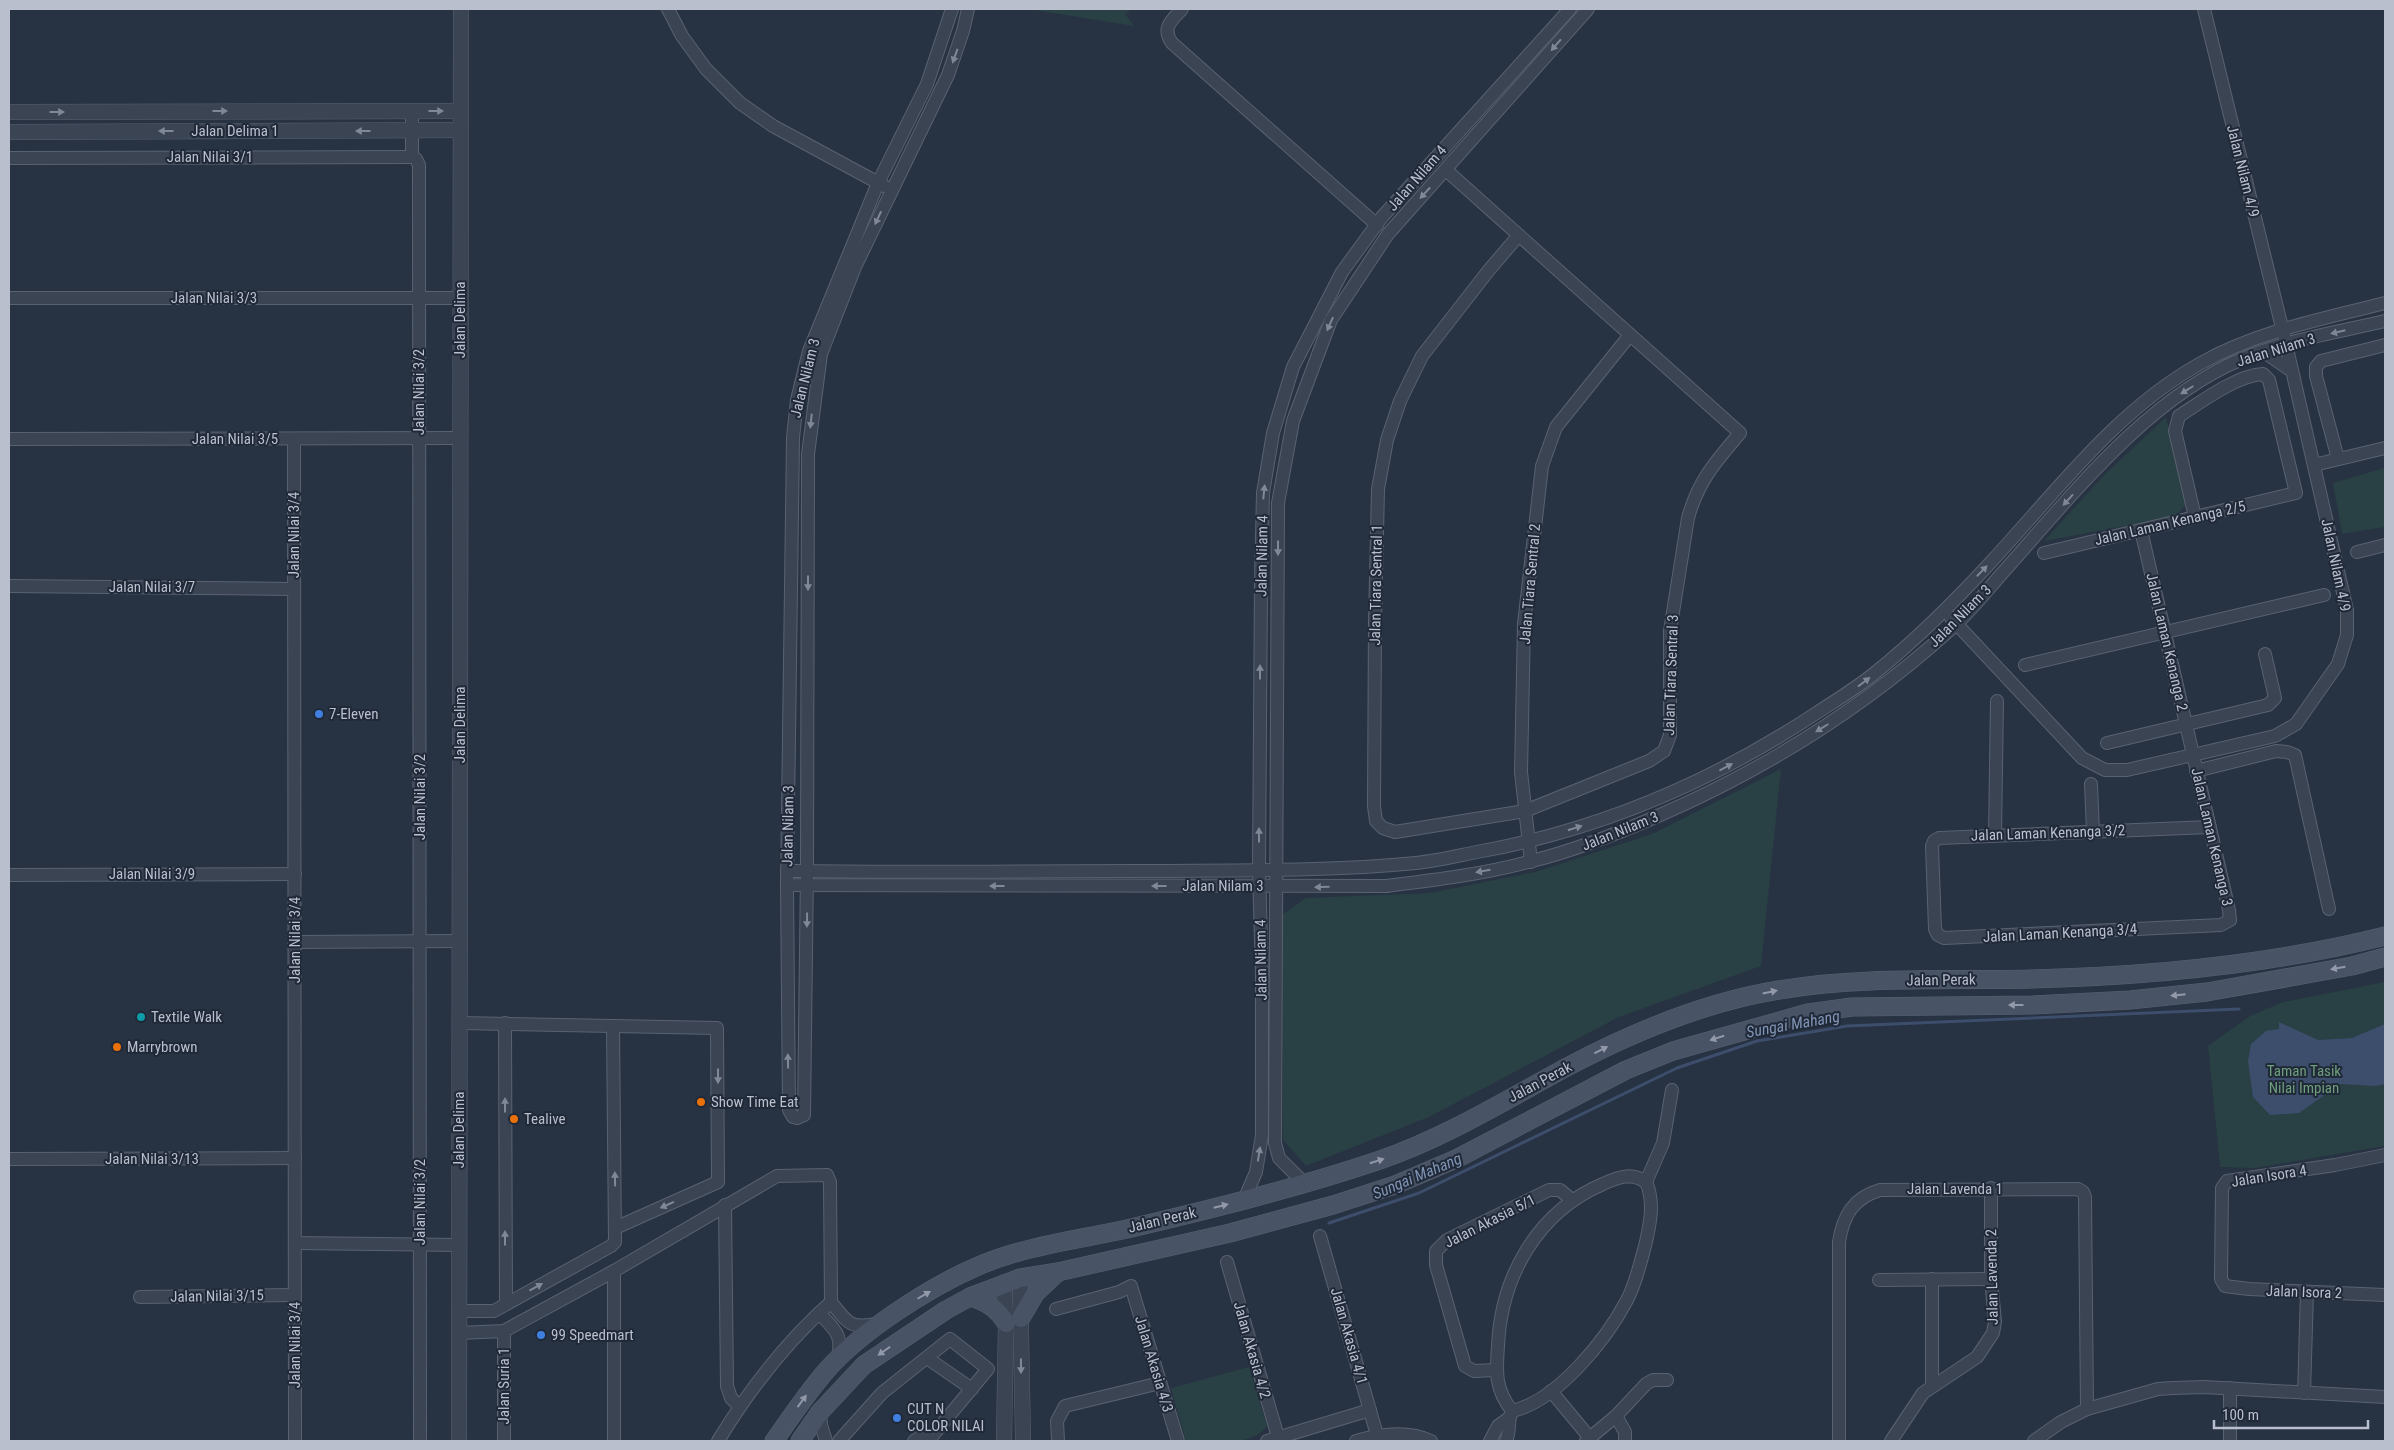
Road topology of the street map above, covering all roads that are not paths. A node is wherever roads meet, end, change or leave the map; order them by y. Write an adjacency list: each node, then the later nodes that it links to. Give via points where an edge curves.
1 (461, 9): 10 (street, Jalan Delima)
2 (668, 9): 18 (street, via 682,36 706,69 740,103 773,126)
3 (952, 9): 18 (street, Jalan Nilam 3, via 927,84)
4 (968, 9): 19 (street, Jalan Nilam 3, one-way to 19, via 948,75)
5 (1182, 9): 20 (street, via 1168,24 1167,34 1172,43)
6 (1570, 9): 20 (street, Jalan Nilam 4)
7 (1588, 9): 17 (street, Jalan Nilam 4, one-way to 17)
8 (2204, 9): 27 (street, Jalan Nilam 4/9)
9 (412, 111): 10 (street, Jalan Delima 1, one-way to 10); 11 (street, Jalan Delima 1, one-way to 9); 12 (street, Jalan Nilai 3/2)
10 (461, 111): 13 (street, Jalan Delima)
11 (9, 112)
12 (412, 130): 13 (street, Jalan Delima 1); 14 (street, Jalan Delima 1, one-way to 14); 15 (street, Jalan Nilai 3/2)
13 (461, 130): 24 (street, Jalan Delima)
14 (9, 132)
15 (412, 157): 16 (street, Jalan Nilai 3/1); 23 (street, Jalan Nilai 3/2, via 419,165)
16 (9, 158)
17 (1446, 170): 21 (street); 67 (street, Jalan Nilam 4, one-way to 67, via 1388,234 1331,320 1293,420 1278,503)
18 (878, 183): 19 (street); 68 (street, Jalan Nilam 3, via 809,351 797,400 792,438)
19 (891, 190): 69 (street, Jalan Nilam 3, one-way to 69, via 855,267 821,354 811,417 808,454)
20 (1377, 225): 66 (street, Jalan Nilam 4, one-way to 20, via 1263,494 1273,433 1293,368 1342,272)
21 (1519, 235): 28 (street); 60 (street, Jalan Tiara Sentral 1, via 1422,356 1403,393 1387,440 1378,489 1374,806 1379,825 1395,832)
22 (9, 298): 23 (street, Jalan Nilai 3/3)
23 (419, 298): 24 (street, Jalan Nilai 3/3); 37 (street, Jalan Nilai 3/2)
24 (460, 298): 34 (street, Jalan Delima)
25 (2385, 303): 27 (street, Jalan Nilam 3)
26 (2385, 321): 29 (street, Jalan Nilam 3, one-way to 29)
27 (2282, 329): 30 (street, Jalan Nilam 4/9); 49 (street, Jalan Nilam 3, one-way to 27, via 2084,457 2126,417 2173,380 2205,361 2241,343)
28 (1630, 335): 60 (street, Jalan Tiara Sentral 2, via 1556,427 1542,466 1524,624 1521,772); 60 (street, Jalan Tiara Sentral 3, via 1740,433 1708,470 1688,518 1670,631 1670,735 1664,750 1649,761)
29 (2305, 340): 30 (street, Jalan Nilam 3); 33 (street)
30 (2286, 344): 32 (street, Jalan Nilam 3); 33 (street, Jalan Nilam 4/9)
31 (2385, 346): 39 (street, via 2321,362 2316,367)
32 (2264, 352): 33 (street); 50 (street, Jalan Nilam 3, one-way to 50, via 2242,359 2210,376 2172,400 2136,429)
33 (2292, 369): 40 (street, Jalan Nilam 4/9)
34 (460, 438): 37 (street, Jalan Nilai 3/5); 82 (street, Jalan Delima)
35 (9, 439): 36 (street, Jalan Nilai 3/5)
36 (294, 439): 37 (street, Jalan Nilai 3/5); 47 (street, Jalan Nilai 3/4)
37 (419, 439): 81 (street, Jalan Nilai 3/2)
38 (2385, 448): 39 (street)
39 (2338, 459): 40 (street)
40 (2314, 465): 57 (street, Jalan Nilam 4/9, via 2347,610 2347,635 2338,664 2296,724 2275,736)
41 (2195, 517): 41 (street, Jalan Laman Kenanga 2/5, via 2296,493 2269,380 2263,374 2218,392 2179,416 2175,431); 42 (street, Jalan Laman Kenanga 2/5)
42 (2141, 530): 45 (street, Jalan Laman Kenanga 2/5); 51 (street, Jalan Laman Kenanga 2)
43 (2385, 545): 44 (street)
44 (2357, 552)
45 (2044, 553)
46 (9, 586): 47 (street, Jalan Nilai 3/7)
47 (294, 589): 70 (street, Jalan Nilai 3/4)
48 (2324, 595): 51 (street)
49 (1944, 610): 50 (street, Jalan Nilam 4/9); 64 (street, Jalan Nilam 3, one-way to 49, via 1620,814 1680,789 1772,743 1877,672)
50 (1956, 624): 57 (street, Jalan Nilam 4/9, via 2082,758 2093,765 2104,770 2127,770); 65 (street, Jalan Nilam 3, one-way to 65, via 1907,667 1841,717 1768,762 1713,792 1640,824 1579,848)
51 (2164, 632): 53 (street); 55 (street, Jalan Laman Kenanga 2)
52 (2265, 654): 55 (street, via 2275,698 2268,705)
53 (2025, 665)
54 (1996, 701): 63 (street)
55 (2186, 724): 56 (street); 57 (street, Jalan Laman Kenanga 2)
56 (2107, 743)
57 (2192, 754): 58 (street, Jalan Laman Kenanga 3)
58 (2196, 771): 61 (street, Jalan Laman Kenanga 3); 77 (street, via 2276,751 2295,755)
59 (2091, 784): 62 (street)
60 (1526, 811): 64 (street, Jalan Tiara Sentral 2)
61 (2210, 827): 62 (street, Jalan Laman Kenanga 3/2); 78 (street, Jalan Laman Kenanga 3)
62 (2093, 832): 63 (street, Jalan Laman Kenanga 3/2)
63 (1995, 835): 76 (street, Jalan Laman Kenanga 3/2, via 1934,840)
64 (1529, 842): 65 (street, Jalan Tiara Sentral 2); 67 (street, Jalan Nilam 3, via 1420,863)
65 (1531, 862): 75 (street, Jalan Nilam 3, one-way to 75, via 1386,886)
66 (1259, 870): 67 (street, Jalan Nilam 3); 69 (street, Jalan Nilam 3); 74 (street, Jalan Nilam 4)
67 (1276, 870): 75 (street, Jalan Nilam 4)
68 (787, 871): 69 (street); 72 (street, Jalan Nilam 3)
69 (807, 871): 73 (street)
70 (295, 874): 71 (street, Jalan Nilai 3/9); 80 (street, Jalan Nilai 3/4)
71 (9, 875)
72 (787, 885): 73 (street, Jalan Nilam 3); 73 (street, one-way to 72, via 804,1114 797,1118 789,1110)
73 (807, 885): 74 (street, Jalan Nilam 3, one-way to 73)
74 (1260, 886): 75 (street, Jalan Nilam 3); 94 (street, Jalan Nilam 4, one-way to 74, via 1256,1172 1262,1135)
75 (1276, 886): 92 (street, Jalan Nilam 4, via 1275,1143 1279,1158)
76 (1934, 887): 78 (street, Jalan Laman Kenanga 3/4, via 1934,928 1944,938 2221,925)
77 (2329, 908)
78 (2230, 920)
79 (2385, 936): 92 (main road, Jalan Perak, one-way to 79, via 1385,1158 1445,1133 1586,1058 1674,1018 1746,997 1777,990 1850,982 2121,976 2198,969)
80 (295, 942): 81 (street); 89 (street, Jalan Nilai 3/4)
81 (420, 942): 82 (street); 101 (street, Jalan Nilai 3/2)
82 (459, 942): 84 (street, Jalan Delima)
83 (2385, 957): 105 (main road, Jalan Perak, one-way to 105, via 2208,992 2130,1000 2033,1005 1852,1007 1808,1013 1673,1051 1618,1075 1456,1159 1394,1184 1333,1205 1230,1233)
84 (459, 1023): 85 (street); 102 (street, Jalan Delima)
85 (505, 1023): 86 (street); 118 (street, one-way to 85)
86 (613, 1026): 97 (street, one-way to 86); 97 (street, one-way to 97, via 717,1028 718,1182)
87 (1672, 1090): 91 (street, via 1663,1143)
88 (2385, 1155): 111 (street, Jalan Isora 4, via 2224,1182)
89 (295, 1158): 90 (street, Jalan Nilai 3/13); 100 (street, Jalan Nilai 3/4)
90 (9, 1159)
91 (1646, 1182): 95 (street, via 1635,1176 1624,1176); 134 (street, via 1651,1198 1648,1235 1627,1299 1608,1330 1578,1366)
92 (1305, 1184): 94 (main road, Jalan Perak)
93 (1991, 1188): 107 (street, Jalan Lavenda 2); 138 (street, Jalan Lavenda 1, via 2078,1189 2085,1194); 167 (street, Jalan Lavenda 1, via 1880,1190 1858,1201 1844,1218 1839,1242)
94 (1244, 1200): 98 (main road, Jalan Perak, one-way to 94)
95 (1572, 1200): 128 (street, via 1545,1224 1531,1242 1510,1280 1501,1312); 128 (street, Jalan Akasia 5/1, via 1560,1190 1549,1190 1447,1240 1436,1251 1436,1265 1465,1366 1474,1371)
96 (724, 1205): 104 (street); 117 (street, via 777,1176 827,1175 830,1182); 137 (street, via 727,1386 731,1398)
97 (615, 1228): 118 (street, one-way to 97, via 611,1246 615,1242)
98 (1122, 1230): 106 (main road, via 1094,1243 1036,1256 1019,1264); 110 (main road, Jalan Perak, via 1021,1251 975,1267)
99 (1320, 1236): 139 (street, Jalan Akasia 4/1)
100 (295, 1243): 101 (street); 113 (street, Jalan Nilai 3/4)
101 (420, 1244): 102 (street); 148 (street, Jalan Nilai 3/2)
102 (459, 1245): 120 (street, Jalan Delima)
103 (1227, 1262): 145 (street, Jalan Akasia 4/2)
104 (614, 1271): 124 (street); 151 (street)
105 (1058, 1272): 106 (main road, Jalan Perak); 122 (main road)
106 (1012, 1278): 110 (main road, via 997,1269 969,1280); 116 (main road, Jalan Perak); 122 (street)
107 (1991, 1279): 109 (street); 131 (street, Jalan Lavenda 2, via 1993,1333 1978,1357)
108 (1880, 1280): 109 (street)
109 (1932, 1280): 131 (street)
110 (943, 1284): 123 (main road, Jalan Perak, one-way to 110)
111 (2223, 1284): 112 (street, Jalan Isora 2)
112 (2306, 1292): 114 (street, Jalan Isora 2); 135 (street)
113 (295, 1295): 115 (street, Jalan Nilai 3/15); 147 (street, Jalan Nilai 3/4)
114 (2385, 1296)
115 (140, 1297)
116 (970, 1297): 122 (main road, via 988,1303); 140 (main road, Jalan Perak, one-way to 140, via 864,1365)
117 (831, 1302): 121 (street); 123 (street, via 855,1327)
118 (506, 1304): 120 (street, via 490,1312)
119 (1056, 1308): 130 (street, Jalan Akasia 4/3, via 1131,1286)
120 (459, 1311): 125 (street, Jalan Delima)
121 (819, 1313): 127 (street, via 838,1333); 137 (street)
122 (1014, 1320): 158 (street); 159 (street, one-way to 159)
123 (881, 1324): 127 (main road, Jalan Perak)
124 (504, 1331): 125 (street); 150 (street, Jalan Suria 1)
125 (459, 1333): 149 (street, Jalan Delima)
126 (926, 1358): 133 (street); 133 (street, via 950,1339 987,1366); 156 (street, via 882,1392)
127 (838, 1359): 153 (main road, Jalan Perak, one-way to 127, via 804,1398)
128 (1496, 1370): 141 (street, via 1500,1393)
129 (1667, 1380): 142 (street, via 1653,1380 1646,1384)
130 (1160, 1383): 160 (street, via 1066,1406 1057,1421); 161 (street, Jalan Akasia 4/3)
131 (1932, 1385): 168 (street, Jalan Lavenda 2, via 1919,1398)
132 (2230, 1388): 135 (street); 138 (street, via 2158,1390); 170 (street)
133 (972, 1389): 144 (street)
134 (1551, 1391): 141 (street); 146 (street)
135 (2304, 1393): 136 (street)
136 (2385, 1397)
137 (739, 1406): 152 (street)
138 (2087, 1409): 169 (street)
139 (1370, 1410): 143 (street, Jalan Akasia 4/1); 145 (street)
140 (820, 1412): 154 (main road, Jalan Perak); 155 (street)
141 (1510, 1415): 164 (street, via 1498,1426); 165 (street, via 1510,1433)
142 (1616, 1416): 146 (street); 166 (street, via 1625,1432)
143 (1377, 1435): 162 (street); 163 (street, via 1413,1435)
144 (930, 1439): 157 (street, via 920,1437)
145 (1272, 1439)
146 (1588, 1440)
147 (295, 1441)
148 (420, 1441)
149 (459, 1441)
150 (504, 1441)
151 (614, 1441)
152 (718, 1441)
153 (774, 1441)
154 (800, 1441)
155 (826, 1441)
156 (839, 1441)
157 (914, 1441)
158 (1004, 1441)
159 (1023, 1441)
160 (1058, 1441)
161 (1178, 1441)
162 (1356, 1441)
163 (1431, 1441)
164 (1490, 1441)
165 (1506, 1441)
166 (1625, 1441)
167 (1839, 1441)
168 (1891, 1441)
169 (2034, 1441)
170 (2230, 1441)

